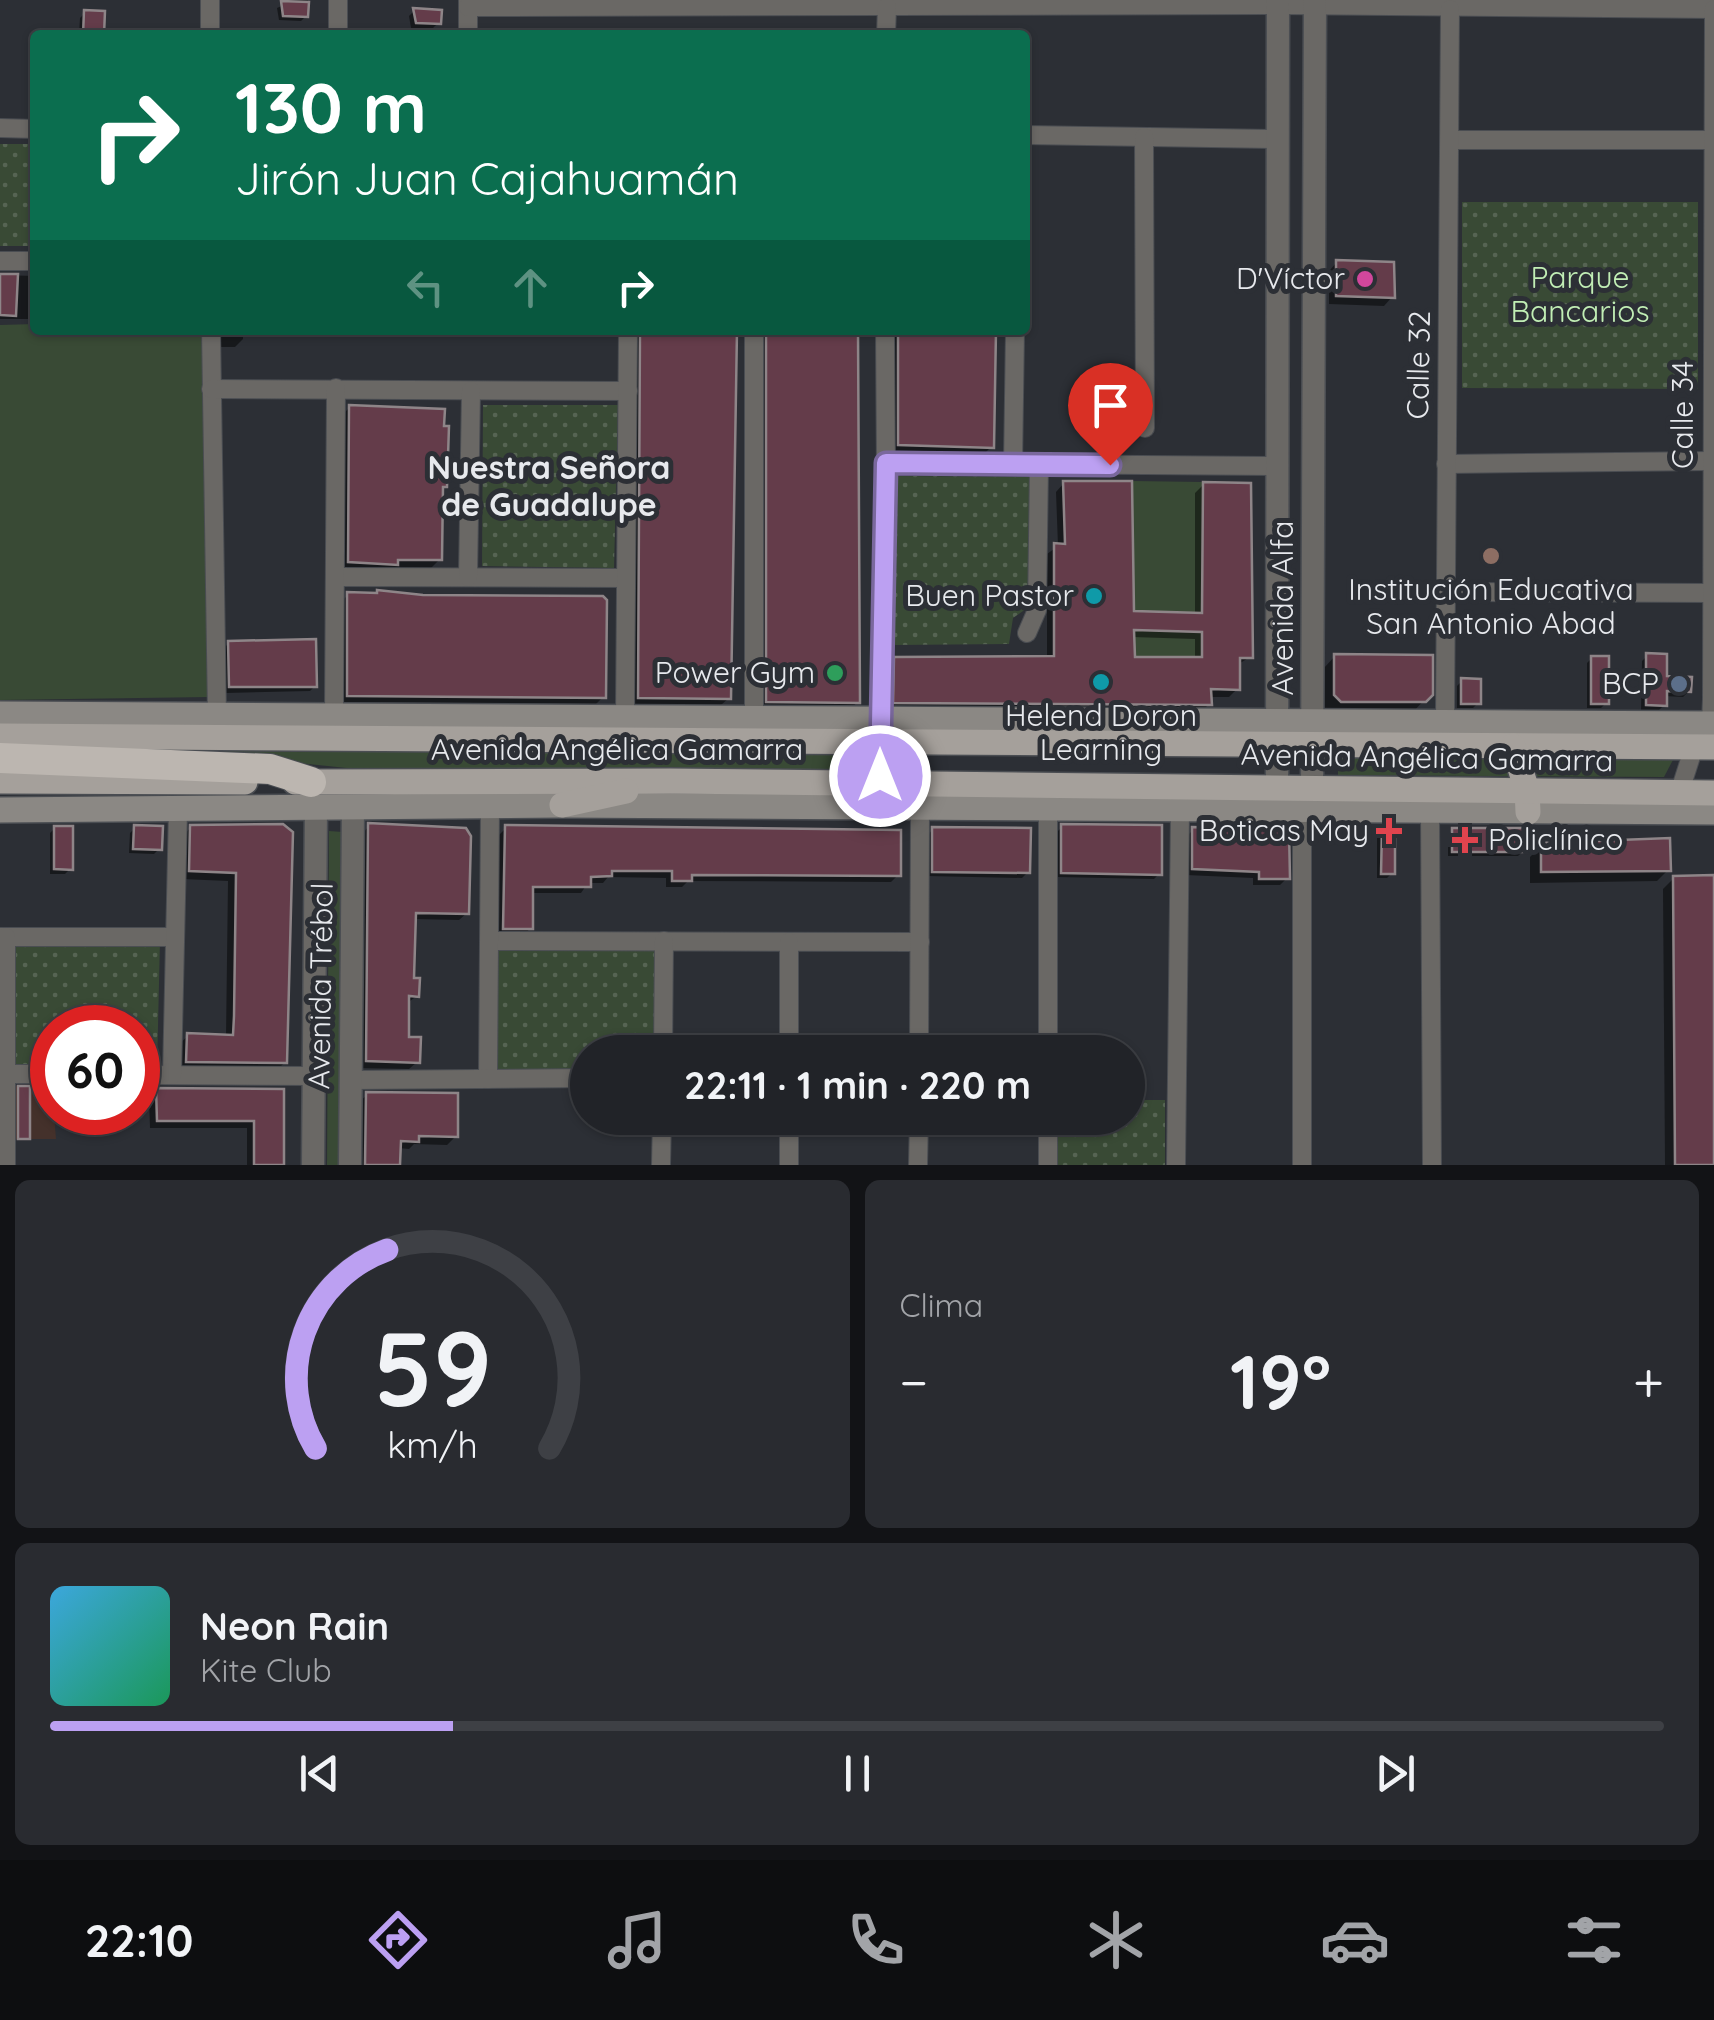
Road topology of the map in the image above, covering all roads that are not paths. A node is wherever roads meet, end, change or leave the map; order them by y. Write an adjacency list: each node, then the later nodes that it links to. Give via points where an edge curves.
1 (210, 0): 10 (street)
2 (338, 0): 11 (street)
3 (468, 3): 6 (street); 12 (street)
4 (1278, 3): 5 (street); 7 (street); 18 (street, Avenida Alfa)
5 (1315, 3): 8 (street); 53 (street, Avenida Alfa)
6 (732, 4): 7 (street)
7 (886, 8): 13 (street)
8 (1450, 9): 9 (street); 19 (street, Calle 32)
9 (1714, 9): 20 (street, Calle 34)
10 (210, 30)
11 (338, 30)
12 (468, 30)
13 (886, 30)
14 (0, 128): 15 (street)
15 (30, 128)
16 (1030, 135): 17 (street)
17 (1144, 137): 18 (street); 32 (street)
18 (1277, 139): 38 (street, Avenida Alfa)
19 (1450, 140): 20 (street); 35 (street, Calle 32)
20 (1711, 140): 33 (street, Calle 34)
21 (0, 262): 22 (street)
22 (30, 262)
23 (211, 335): 29 (street)
24 (628, 335): 31 (street)
25 (754, 335): 50 (street)
26 (885, 335): 34 (street)
27 (1015, 335): 37 (street)
28 (336, 388): 29 (street); 30 (street); 39 (street)
29 (211, 389): 46 (street)
30 (471, 391): 31 (street); 40 (street)
31 (628, 391): 41 (street)
32 (1145, 428)
33 (1710, 461): 35 (street); 43 (street, Calle 34)
34 (886, 463): 37 (street); 51 (street)
35 (1446, 464): 42 (street, Calle 32)
36 (1039, 465): 37 (street); 38 (street); 44 (street, via 1037,610)
37 (1014, 466)
38 (1279, 466): 52 (street, Avenida Alfa)
39 (335, 576): 40 (street); 47 (street)
40 (468, 577): 41 (street)
41 (625, 578): 48 (street)
42 (1446, 592): 43 (street); 49 (street, Calle 32)
43 (1710, 593): 54 (street, Calle 34)
44 (1027, 633)
45 (0, 714): 46 (main road, Avenida Angélica Gamarra)
46 (217, 715): 47 (main road, Avenida Angélica Gamarra)
47 (334, 715): 48 (main road, Avenida Angélica Gamarra); 56 (main road)
48 (624, 718): 50 (main road, Avenida Angélica Gamarra)
49 (1445, 721): 53 (main road, Avenida Angélica Gamarra); 54 (main road, Avenida Angélica Gamarra)
50 (754, 730): 51 (main road, Avenida Angélica Gamarra); 56 (main road, Avenida Angélica Gamarra)
51 (880, 730): 52 (main road, Avenida Angélica Gamarra); 61 (main road, via 883,764)
52 (1277, 732): 53 (main road, Avenida Angélica Gamarra); 62 (street, Avenida Alfa)
53 (1313, 733): 57 (main road, Avenida Angélica Gamarra); 65 (street, Avenida Alfa)
54 (1708, 735): 57 (main road, Avenida Angélica Gamarra); 67 (street, Calle 34)
55 (0, 736): 56 (main road, Avenida Angélica Gamarra)
56 (298, 737)
57 (1513, 746): 66 (main road)
58 (0, 758): 64 (highway, via 270,769)
59 (0, 781): 64 (main road, Avenida Angélica Gamarra)
60 (670, 781): 61 (main road, Avenida Angélica Gamarra); 64 (main road, Avenida Angélica Gamarra); 68 (main road)
61 (875, 784): 62 (main road, Avenida Angélica Gamarra)
62 (1277, 789): 65 (main road, Avenida Angélica Gamarra)
63 (1714, 793): 67 (main road, Avenida Angélica Gamarra)
64 (313, 795): 70 (main road, Avenida Angélica Gamarra); 73 (main road, Avenida Angélica Gamarra); 92 (street, Avenida Trébol)
65 (1307, 800): 66 (main road, Avenida Angélica Gamarra); 75 (main road, Avenida Angélica Gamarra); 76 (main road, Avenida Angélica Gamarra); 108 (street)
66 (1527, 801): 67 (main road, Avenida Angélica Gamarra); 76 (main road, Avenida Angélica Gamarra)
67 (1677, 803): 77 (main road, Avenida Angélica Gamarra)
68 (562, 805): 69 (main road, Avenida Angélica Gamarra); 71 (main road, Avenida Angélica Gamarra)
69 (490, 806): 70 (main road, Avenida Angélica Gamarra); 80 (street)
70 (353, 807): 95 (street, Avenida Trébol)
71 (920, 809): 74 (main road, Avenida Angélica Gamarra); 83 (street)
72 (0, 810): 73 (main road, Avenida Angélica Gamarra)
73 (178, 810): 79 (street)
74 (1048, 810): 75 (main road, Avenida Angélica Gamarra); 87 (street)
75 (1180, 811): 107 (street)
76 (1430, 812): 109 (street)
77 (1714, 812)
78 (3, 937): 79 (street); 88 (street)
79 (175, 937): 91 (street)
80 (490, 941): 81 (street); 94 (street)
81 (664, 942): 82 (street); 84 (street)
82 (790, 942): 83 (street); 85 (street)
83 (920, 942): 86 (street)
84 (663, 1035)
85 (789, 1035)
86 (919, 1035)
87 (1048, 1035)
88 (6, 1074): 89 (street); 100 (street)
89 (30, 1074)
90 (160, 1075): 91 (street)
91 (172, 1075): 92 (street)
92 (312, 1076): 101 (street, Avenida Trébol)
93 (570, 1078): 94 (street)
94 (488, 1079): 95 (street)
95 (350, 1080): 102 (street, Avenida Trébol)
96 (662, 1135): 103 (street)
97 (789, 1135): 104 (street)
98 (918, 1135): 105 (street)
99 (1048, 1135): 106 (street)
100 (6, 1165)
101 (313, 1165)
102 (350, 1165)
103 (661, 1165)
104 (789, 1165)
105 (918, 1165)
106 (1048, 1165)
107 (1176, 1165)
108 (1302, 1165)
109 (1432, 1165)

